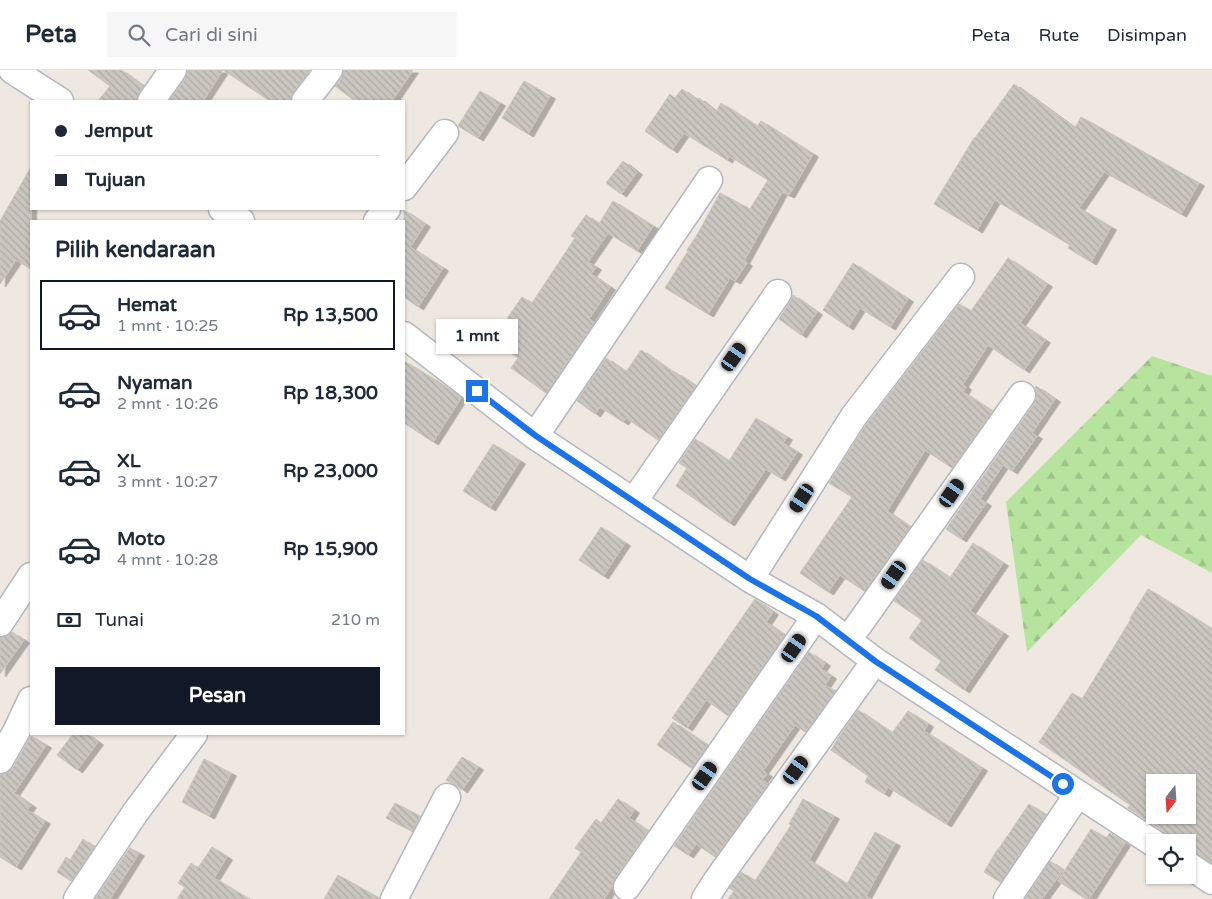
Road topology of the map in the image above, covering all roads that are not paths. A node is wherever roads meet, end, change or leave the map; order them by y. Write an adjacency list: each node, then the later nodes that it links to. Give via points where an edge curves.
1 (173, 70): 5 (street)
2 (328, 70): 6 (street)
3 (17, 71): 4 (street)
4 (59, 100)
5 (152, 100)
6 (306, 100)
7 (445, 133): 9 (street)
8 (709, 180): 18 (street)
9 (405, 186)
10 (224, 210): 12 (street)
11 (386, 210): 13 (street)
12 (239, 220)
13 (378, 220)
14 (961, 276): 21 (street, via 854,416)
15 (778, 292): 19 (street)
16 (405, 336): 18 (street)
17 (1022, 395): 24 (street)
18 (536, 436): 19 (street)
19 (634, 502): 21 (street)
20 (30, 578): 23 (street)
21 (750, 579): 22 (street)
22 (816, 616): 24 (street); 34 (street)
23 (0, 623)
24 (848, 640): 25 (street)
25 (875, 661): 29 (street); 37 (street)
26 (30, 702): 28 (street)
27 (193, 735): 35 (street)
28 (0, 760)
29 (1078, 794): 31 (street); 38 (street)
30 (447, 797): 36 (street)
31 (1146, 838)
32 (1196, 870): 33 (street)
33 (1212, 881)
34 (628, 888)
35 (77, 899)
36 (394, 899)
37 (705, 899)
38 (1007, 899)

